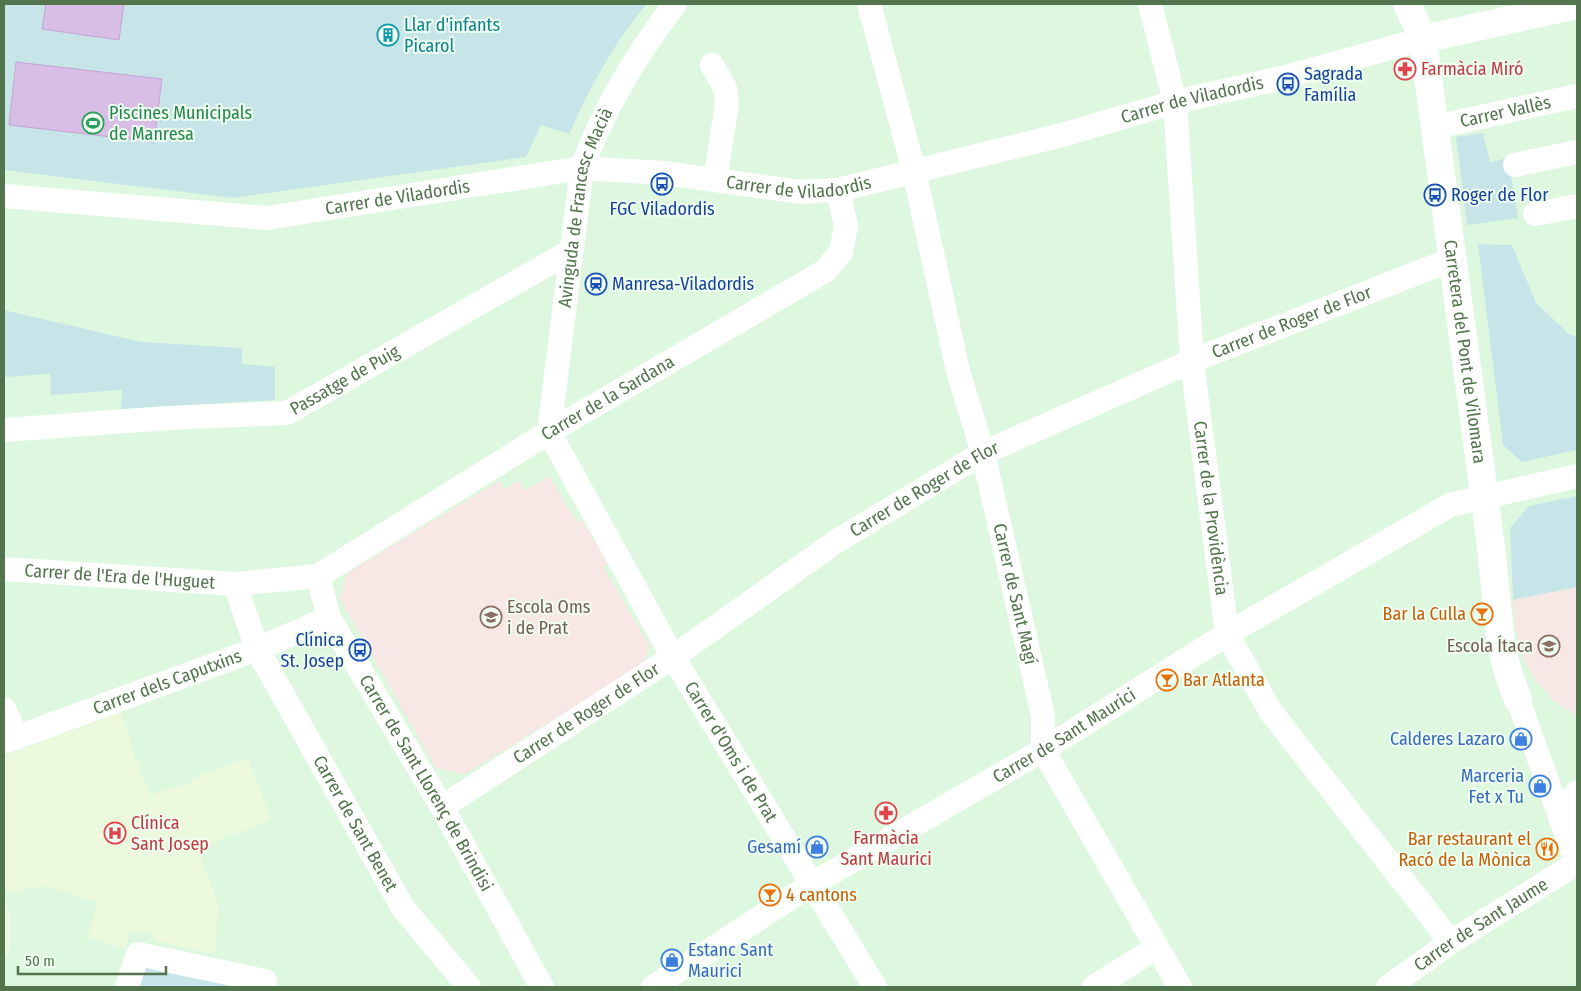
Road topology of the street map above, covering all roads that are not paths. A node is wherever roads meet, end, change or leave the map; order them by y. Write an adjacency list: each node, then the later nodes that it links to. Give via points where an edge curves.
1 (675, 4): 13 (street, Avinguda de Francesc Macià, via 645,43 597,126)
2 (869, 4): 14 (street, Carrer de Sant Magí)
3 (1150, 4): 9 (street, Carrer de la Providència)
4 (1407, 4): 6 (street, Carretera del Pont de Vilomara)
5 (1577, 5): 6 (street, Carrer de Viladordis)
6 (1423, 39): 9 (street, Carrer de Viladordis, via 1286,77); 10 (street, Carretera del Pont de Vilomara)
7 (712, 65): 15 (street, via 725,88 727,104)
8 (1577, 96): 10 (street, Carrer Vallès)
9 (1175, 102): 14 (street, Carrer de Viladordis, via 1062,135); 22 (street, Carrer de la Providència)
10 (1435, 127): 21 (street, Carretera del Pont de Vilomara)
11 (1577, 152): 12 (street)
12 (1515, 165)
13 (582, 168): 15 (street, Carrer de Viladordis); 17 (street, Carrer de Viladordis, via 267,218); 20 (street, Avinguda de Francesc Macià)
14 (914, 171): 16 (street, Carrer de Viladordis); 25 (street, Carrer de Sant Magí, via 958,372)
15 (715, 180): 16 (street, Carrer de Viladordis, via 801,192)
16 (838, 190): 24 (street, Carrer de la Sardana, via 846,226 841,252 825,271)
17 (4, 196)
18 (1577, 206): 19 (street)
19 (1535, 214)
20 (571, 251): 23 (street, Passatge de Puig, via 288,413); 24 (street, Avinguda de Francesc Macià)
21 (1453, 259): 22 (street, Carrer de Roger de Flor); 27 (street, Carretera del Pont de Vilomara)
22 (1192, 361): 25 (street, Carrer de Roger de Flor); 32 (street, Carrer de la Providència)
23 (4, 430)
24 (549, 432): 29 (street, Carrer de la Sardana); 34 (street, Carrer d'Oms i de Prat)
25 (983, 453): 34 (street, Carrer de Roger de Flor, via 837,541); 38 (street, Carrer de Sant Magí, via 1043,716)
26 (1577, 476): 27 (street, Carrer de Sant Maurici)
27 (1484, 497): 32 (street, Carrer de Sant Maurici, via 1450,505); 35 (street, Carretera del Pont de Vilomara, via 1503,652)
28 (4, 569): 30 (street, Carrer de l'Era de l'Huguet)
29 (318, 576): 30 (street, Carrer de l'Era de l'Huguet); 31 (street, Carrer de Sant Llorenç de Brindisi)
30 (236, 584): 33 (street, Carrer de l'Era de l'Huguet)
31 (330, 618): 33 (street, Carrer dels Caputxins); 40 (street, Carrer de Sant Llorenç de Brindisi)
32 (1227, 634): 38 (street, Carrer de Sant Maurici); 44 (street, Carrer de la Providència, via 1271,712)
33 (258, 649): 37 (street, Carrer dels Caputxins); 48 (street, Carrer de Sant Benet, via 403,908)
34 (673, 657): 40 (street, Carrer de Roger de Flor); 43 (street, Carrer d'Oms i de Prat)
35 (1518, 700): 41 (street)
36 (4, 709): 37 (street)
37 (10, 740)
38 (1043, 750): 43 (street, Carrer de Sant Maurici); 45 (street, Carrer de Sant Magí)
39 (1577, 792): 41 (street)
40 (442, 807): 49 (street, Carrer de Sant Llorenç de Brindisi)
41 (1564, 821): 42 (street)
42 (1577, 863): 44 (street, Carrer de Sant Jaume)
43 (812, 884): 50 (street, Carrer de Sant Maurici); 51 (street, Carrer d'Oms i de Prat)
44 (1451, 942): 54 (street, Carrer de Sant Jaume)
45 (1156, 948): 52 (street); 53 (street, Carrer de Sant Magí)
46 (265, 984): 47 (street, via 138,954)
47 (127, 987)
48 (469, 987)
49 (542, 987)
50 (653, 987)
51 (875, 987)
52 (1094, 987)
53 (1180, 987)
54 (1388, 987)

